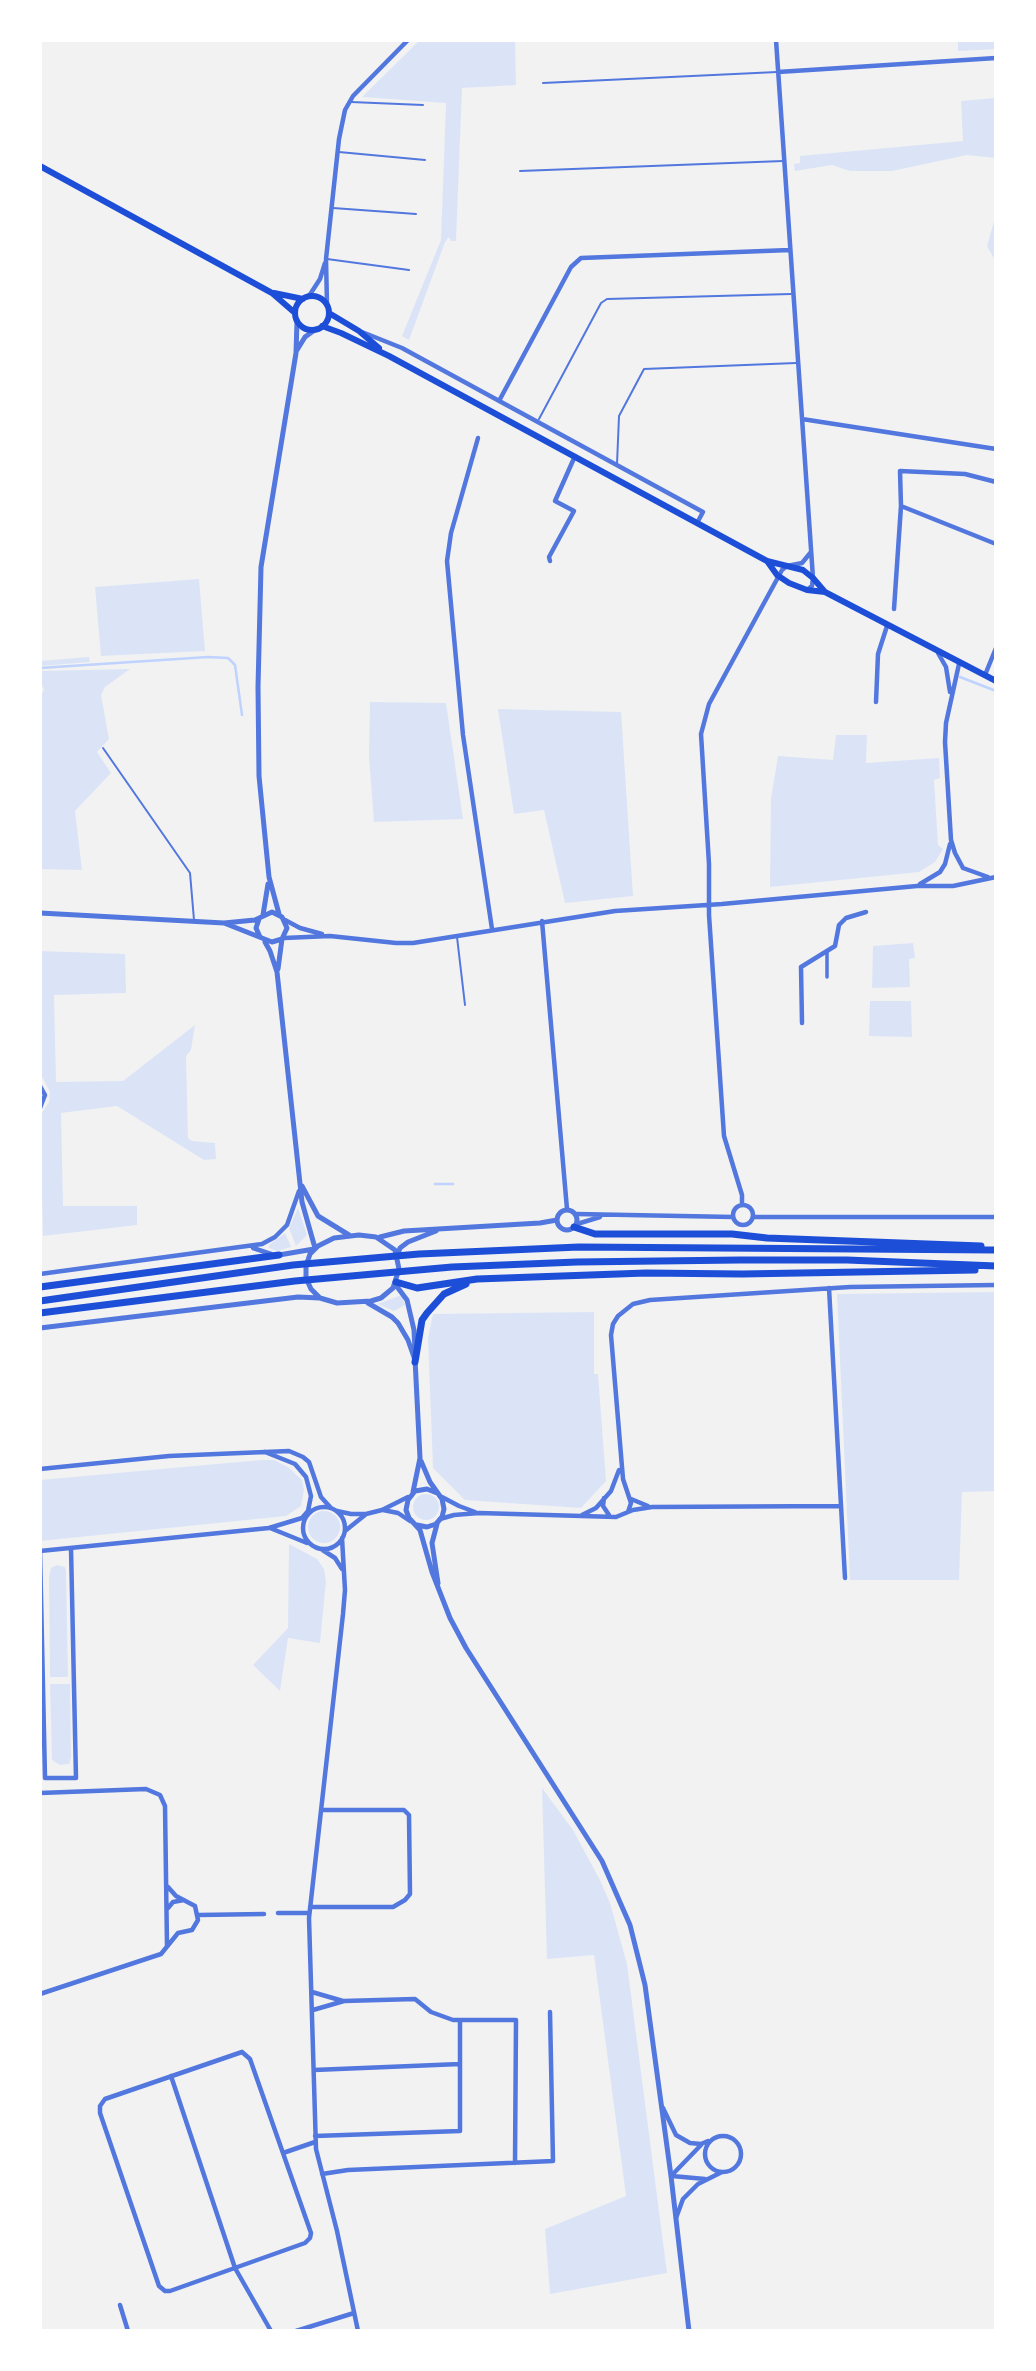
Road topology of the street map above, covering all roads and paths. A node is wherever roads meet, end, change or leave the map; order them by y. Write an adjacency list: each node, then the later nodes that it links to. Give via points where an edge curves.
1 (408, 40): 6 (street)
2 (776, 40): 4 (street)
3 (996, 58): 4 (street)
4 (778, 72): 5 (lane); 10 (street)
5 (543, 83)
6 (349, 102): 7 (lane); 8 (street)
7 (423, 105)
8 (338, 152): 9 (lane); 13 (street)
9 (425, 160)
10 (784, 161): 12 (lane); 15 (street)
11 (40, 166): 18 (main road)
12 (520, 171)
13 (332, 208): 14 (lane); 16 (street)
14 (415, 214)
15 (790, 250): 19 (street); 30 (street, via 581,258 571,267)
16 (326, 259): 17 (lane); 20 (street, via 320,279); 21 (street)
17 (409, 270)
18 (272, 293): 20 (main road); 22 (main road)
19 (792, 293): 29 (street); 32 (lane, via 607,299)
20 (306, 297): 21 (main road, via 319,298); 22 (main road)
21 (327, 305): 23 (main road)
22 (295, 313): 24 (main road)
23 (329, 313): 25 (main road); 26 (main road)
24 (297, 321): 25 (main road, via 305,328); 27 (street)
25 (319, 328): 27 (street, via 305,337); 28 (main road)
26 (359, 331): 28 (main road); 30 (street, via 402,348)
27 (296, 353): 64 (street, via 261,567 259,776)
28 (388, 356): 35 (main road)
29 (797, 363): 31 (street); 36 (lane, via 644,369 619,416)
30 (499, 401): 32 (street)
31 (802, 419): 34 (street); 41 (street)
32 (537, 422): 36 (street)
33 (478, 438): 78 (street, via 447,561 464,735)
34 (996, 449)
35 (575, 456): 39 (main road); 42 (street, via 555,501 574,511)
36 (617, 466): 39 (street, via 703,512)
37 (996, 482): 38 (street, via 965,474 900,471)
38 (901, 506): 40 (street); 49 (street)
39 (697, 523): 43 (main road)
40 (996, 544)
41 (811, 552): 44 (street, via 802,563); 46 (street)
42 (550, 561)
43 (767, 561): 44 (main road); 45 (main road)
44 (789, 565): 45 (street); 46 (main road)
45 (779, 576): 47 (main road); 69 (street, via 705,715 701,751)
46 (813, 578): 47 (street); 48 (main road)
47 (807, 590): 48 (main road)
48 (825, 592): 50 (main road)
49 (894, 610)
50 (887, 626): 52 (main road); 58 (street, via 878,654)
51 (996, 648): 53 (street)
52 (938, 653): 54 (main road); 57 (street, via 946,667)
53 (993, 663): 55 (street)
54 (959, 664): 55 (main road); 57 (street)
55 (985, 676): 56 (main road)
56 (996, 681)
57 (951, 696): 60 (street, via 945,742)
58 (876, 702)
59 (103, 748): 75 (lane, via 190,873)
60 (951, 840): 61 (street); 62 (street)
61 (945, 864): 62 (street); 63 (street)
62 (962, 867): 65 (street); 66 (street)
63 (940, 872): 67 (street); 68 (street)
64 (269, 877): 72 (street); 73 (street)
65 (994, 877): 66 (street)
66 (960, 883): 67 (street)
67 (947, 885): 68 (street)
68 (917, 886): 69 (street)
69 (709, 905): 76 (street); 91 (street, via 724,1136)
70 (866, 912): 83 (street, via 839,925 835,946)
71 (40, 913): 75 (street)
72 (279, 914): 73 (street); 74 (street)
73 (261, 917): 77 (street); 82 (street, via 257,928)
74 (285, 920): 80 (street); 81 (street)
75 (194, 921): 77 (street)
76 (542, 921): 78 (street); 92 (street)
77 (224, 923): 82 (street)
78 (492, 929): 79 (street)
79 (457, 935): 80 (street, via 404,943); 86 (lane)
80 (330, 936): 81 (street)
81 (283, 938): 82 (street); 84 (street)
82 (262, 939): 84 (street)
83 (827, 952): 85 (street); 87 (street, via 801,967)
84 (277, 972): 90 (street)
85 (827, 977)
86 (465, 1005)
87 (802, 1023)
88 (40, 1086): 89 (street, via 45,1095)
89 (40, 1108)
90 (300, 1184): 103 (street, via 318,1216); 105 (street, via 294,1212 282,1231 262,1244); 107 (street)
91 (743, 1205): 95 (street, via 735,1209); 96 (street, via 751,1208)
92 (567, 1209): 93 (street); 98 (street)
93 (576, 1214): 94 (street); 100 (street)
94 (607, 1216): 95 (street); 100 (street)
95 (733, 1217): 96 (street, via 742,1225)
96 (753, 1217): 97 (street)
97 (996, 1217)
98 (557, 1220): 99 (street); 101 (street)
99 (540, 1223): 101 (street); 102 (street)
100 (575, 1226): 101 (street); 108 (highway, via 595,1234 732,1234)
101 (560, 1227)
102 (443, 1230): 104 (street); 106 (street)
103 (350, 1236): 104 (street); 107 (street, via 334,1238)
104 (373, 1236): 106 (street)
105 (245, 1247): 109 (street); 111 (street)
106 (397, 1248): 113 (street, via 400,1269)
107 (315, 1249): 109 (street); 117 (street, via 306,1274)
108 (996, 1249): 118 (highway, via 579,1247 419,1254 293,1265)
109 (279, 1255): 115 (highway)
110 (996, 1268): 112 (highway); 120 (highway, via 847,1260 452,1267 295,1281)
111 (40, 1274)
112 (477, 1279): 113 (highway, via 417,1287); 122 (highway, via 449,1291 427,1313)
113 (396, 1282): 119 (street, via 381,1298); 122 (street, via 407,1300)
114 (996, 1286): 116 (street)
115 (40, 1287)
116 (829, 1289): 125 (street, via 649,1300 625,1309 611,1335); 132 (street)
117 (320, 1298): 119 (street); 121 (street)
118 (40, 1301)
119 (365, 1302): 122 (street, via 398,1323)
120 (40, 1313)
121 (40, 1328)
122 (415, 1362): 124 (street)
123 (265, 1452): 126 (street); 134 (street, via 289,1451 303,1457 312,1468 323,1501); 143 (street, via 295,1464 312,1494 306,1514)
124 (420, 1458): 128 (street); 129 (street)
125 (621, 1462): 127 (street); 130 (street)
126 (40, 1469)
127 (611, 1491): 130 (street); 131 (street)
128 (439, 1494): 129 (street, via 424,1489); 137 (street); 141 (street, via 444,1506)
129 (411, 1495): 135 (street); 142 (street, via 406,1510)
130 (629, 1496): 133 (street); 136 (street)
131 (604, 1497): 139 (street, via 596,1508); 140 (street, via 605,1510)
132 (841, 1506): 133 (street); 150 (street)
133 (652, 1507): 136 (street)
134 (332, 1508): 138 (street); 144 (street, via 342,1518); 146 (street, via 315,1508 304,1520 304,1534)
135 (382, 1510): 138 (street); 142 (street)
136 (628, 1512): 140 (street)
137 (479, 1513): 139 (street); 141 (street, via 454,1514)
138 (366, 1514): 144 (street)
139 (580, 1516): 140 (street)
140 (612, 1516)
141 (439, 1521): 142 (street, via 423,1527); 151 (street, via 432,1543)
142 (413, 1523): 151 (street, via 420,1530)
143 (269, 1528): 146 (street); 147 (street)
144 (345, 1531): 145 (street)
145 (342, 1538): 146 (street, via 328,1548); 149 (street)
146 (315, 1546): 149 (street, via 335,1558)
147 (71, 1548): 148 (street); 152 (street, via 76,1778)
148 (40, 1551): 152 (street)
149 (344, 1573): 154 (street, via 342,1630)
150 (845, 1578)
151 (439, 1586): 174 (street, via 467,1647 602,1861 630,1925 645,1985)
152 (43, 1779)
153 (40, 1793): 155 (street, via 146,1789 160,1795 165,1806)
154 (321, 1810): 157 (street); 157 (street, via 404,1810 410,1815 410,1894 393,1907)
155 (167, 1886): 156 (street); 158 (street)
156 (185, 1900): 158 (street, via 173,1902); 161 (street, via 195,1906)
157 (309, 1910): 159 (street); 165 (street)
158 (166, 1911): 162 (street)
159 (278, 1913)
160 (264, 1914): 161 (street)
161 (198, 1915): 163 (street, via 192,1930)
162 (166, 1922): 163 (street); 164 (street)
163 (178, 1933): 164 (street)
164 (167, 1946): 166 (street, via 160,1954)
165 (312, 1992): 167 (street); 168 (street)
166 (40, 1993)
167 (344, 2001): 168 (street); 170 (street, via 415,1998 440,2017)
168 (313, 2010): 172 (street)
169 (550, 2011): 179 (street, via 553,2161)
170 (460, 2020): 171 (street); 179 (street, via 516,2020)
171 (460, 2064): 172 (street); 175 (street, via 460,2131)
172 (314, 2070): 175 (street)
173 (171, 2076): 178 (street, via 246,2053); 185 (street); 185 (street, via 105,2099 100,2113 159,2286 170,2291)
174 (662, 2105): 177 (street, via 676,2135); 182 (street)
175 (315, 2139): 178 (street); 181 (street)
176 (712, 2139): 177 (street); 180 (street, via 705,2159); 180 (street, via 730,2138 740,2150 737,2165)
177 (701, 2144): 182 (street)
178 (283, 2153): 185 (street, via 310,2238)
179 (515, 2163): 181 (street)
180 (722, 2172): 183 (street)
181 (322, 2174): 187 (street)
182 (671, 2176): 183 (street); 184 (street)
183 (708, 2179): 184 (street, via 683,2199)
184 (676, 2218): 192 (street)
185 (235, 2268): 189 (street)
186 (120, 2305): 188 (street)
187 (354, 2313): 190 (street); 191 (street)
188 (128, 2331)
189 (271, 2331)
190 (296, 2331)
191 (358, 2331)
192 (689, 2331)

